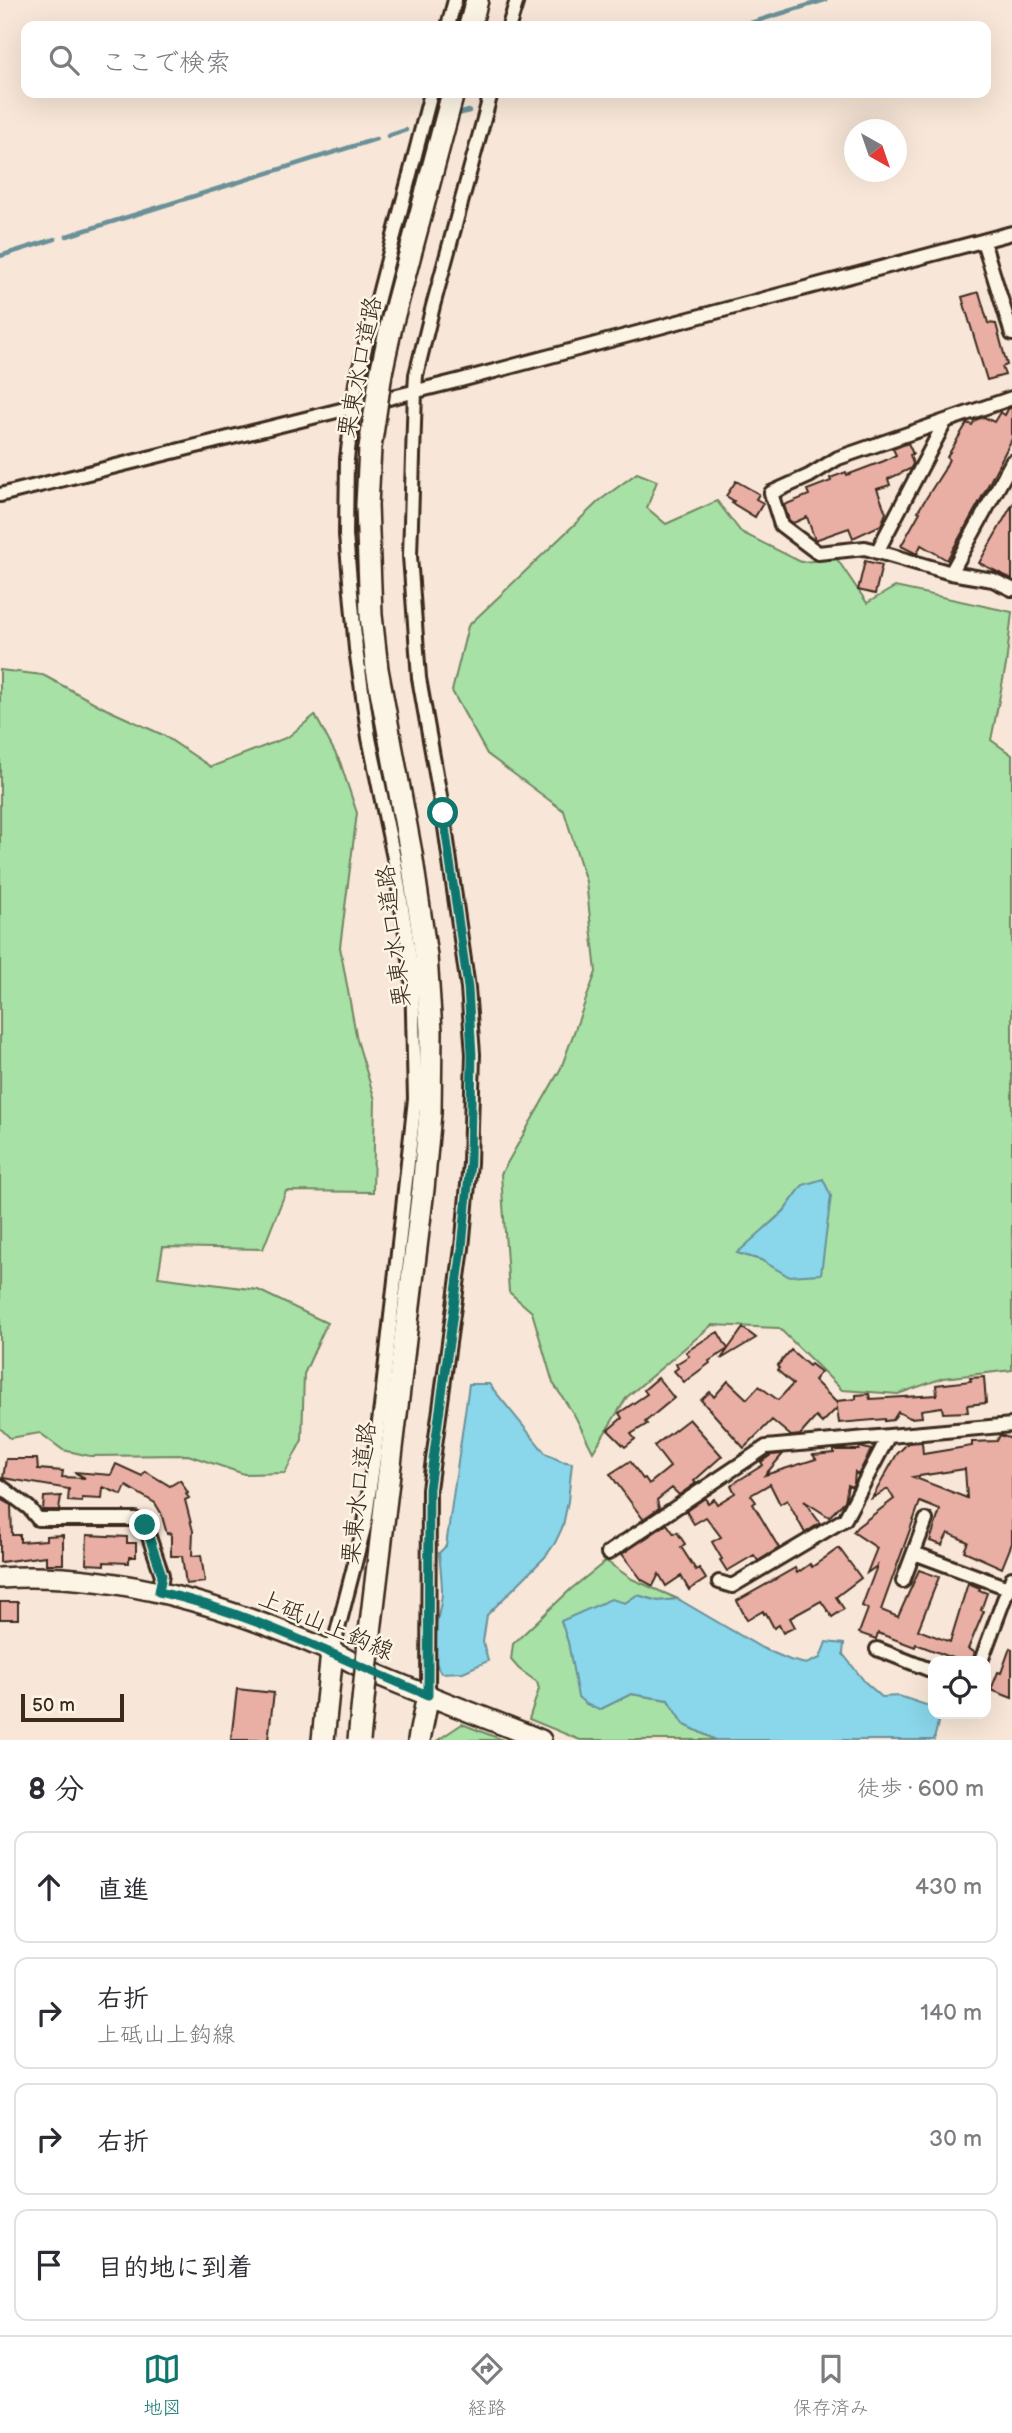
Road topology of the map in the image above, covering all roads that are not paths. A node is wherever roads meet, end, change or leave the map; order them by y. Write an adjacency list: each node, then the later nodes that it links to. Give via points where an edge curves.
1 (455, 0): 4 (street)
2 (477, 0): 5 (highway)
3 (517, 0): 6 (street)
4 (450, 21)
5 (471, 21)
6 (511, 21)
7 (430, 98): 15 (street, via 356,383)
8 (452, 98): 39 (highway, 栗東水口道路, bridge, via 392,322 370,448 371,615 426,956 431,1031 423,1189)
9 (490, 98): 13 (street, via 433,306)
10 (1012, 233): 11 (street)
11 (983, 241): 12 (street); 13 (street)
12 (1012, 331)
13 (415, 391): 15 (street); 37 (street, via 410,556 419,678 455,894 472,1054 470,1163 462,1248 429,1489)
14 (1012, 398): 16 (street)
15 (354, 407): 18 (street); 34 (street, via 347,459 346,535 369,738 412,972 415,1099 365,1524)
16 (945, 422): 19 (street); 19 (street, via 838,458 771,493 781,525 818,553 865,548)
17 (1012, 462): 20 (street)
18 (0, 495)
19 (877, 552): 20 (street)
20 (951, 573): 21 (street, via 993,580)
21 (1012, 589)
22 (1012, 1425): 23 (street)
23 (888, 1437): 26 (street, via 766,1447); 30 (street, via 845,1519 732,1586)
24 (0, 1486): 32 (street, via 38,1519 135,1519 145,1525 162,1575)
25 (926, 1520): 27 (street)
26 (608, 1552)
27 (914, 1553): 29 (street); 31 (street)
28 (0, 1578): 32 (main road, 上砥山上鈎線, via 66,1578)
29 (903, 1581)
30 (719, 1582)
31 (1010, 1583): 35 (street)
32 (159, 1592): 34 (main road, 上砥山上鈎線, via 241,1616)
33 (877, 1649): 36 (street)
34 (332, 1652): 37 (main road, 上砥山上鈎線); 38 (highway)
35 (983, 1656)
36 (928, 1669)
37 (428, 1695): 40 (highway); 41 (main road, 上砥山上鈎線)
38 (323, 1740)
39 (359, 1740)
40 (419, 1740)
41 (541, 1740)

